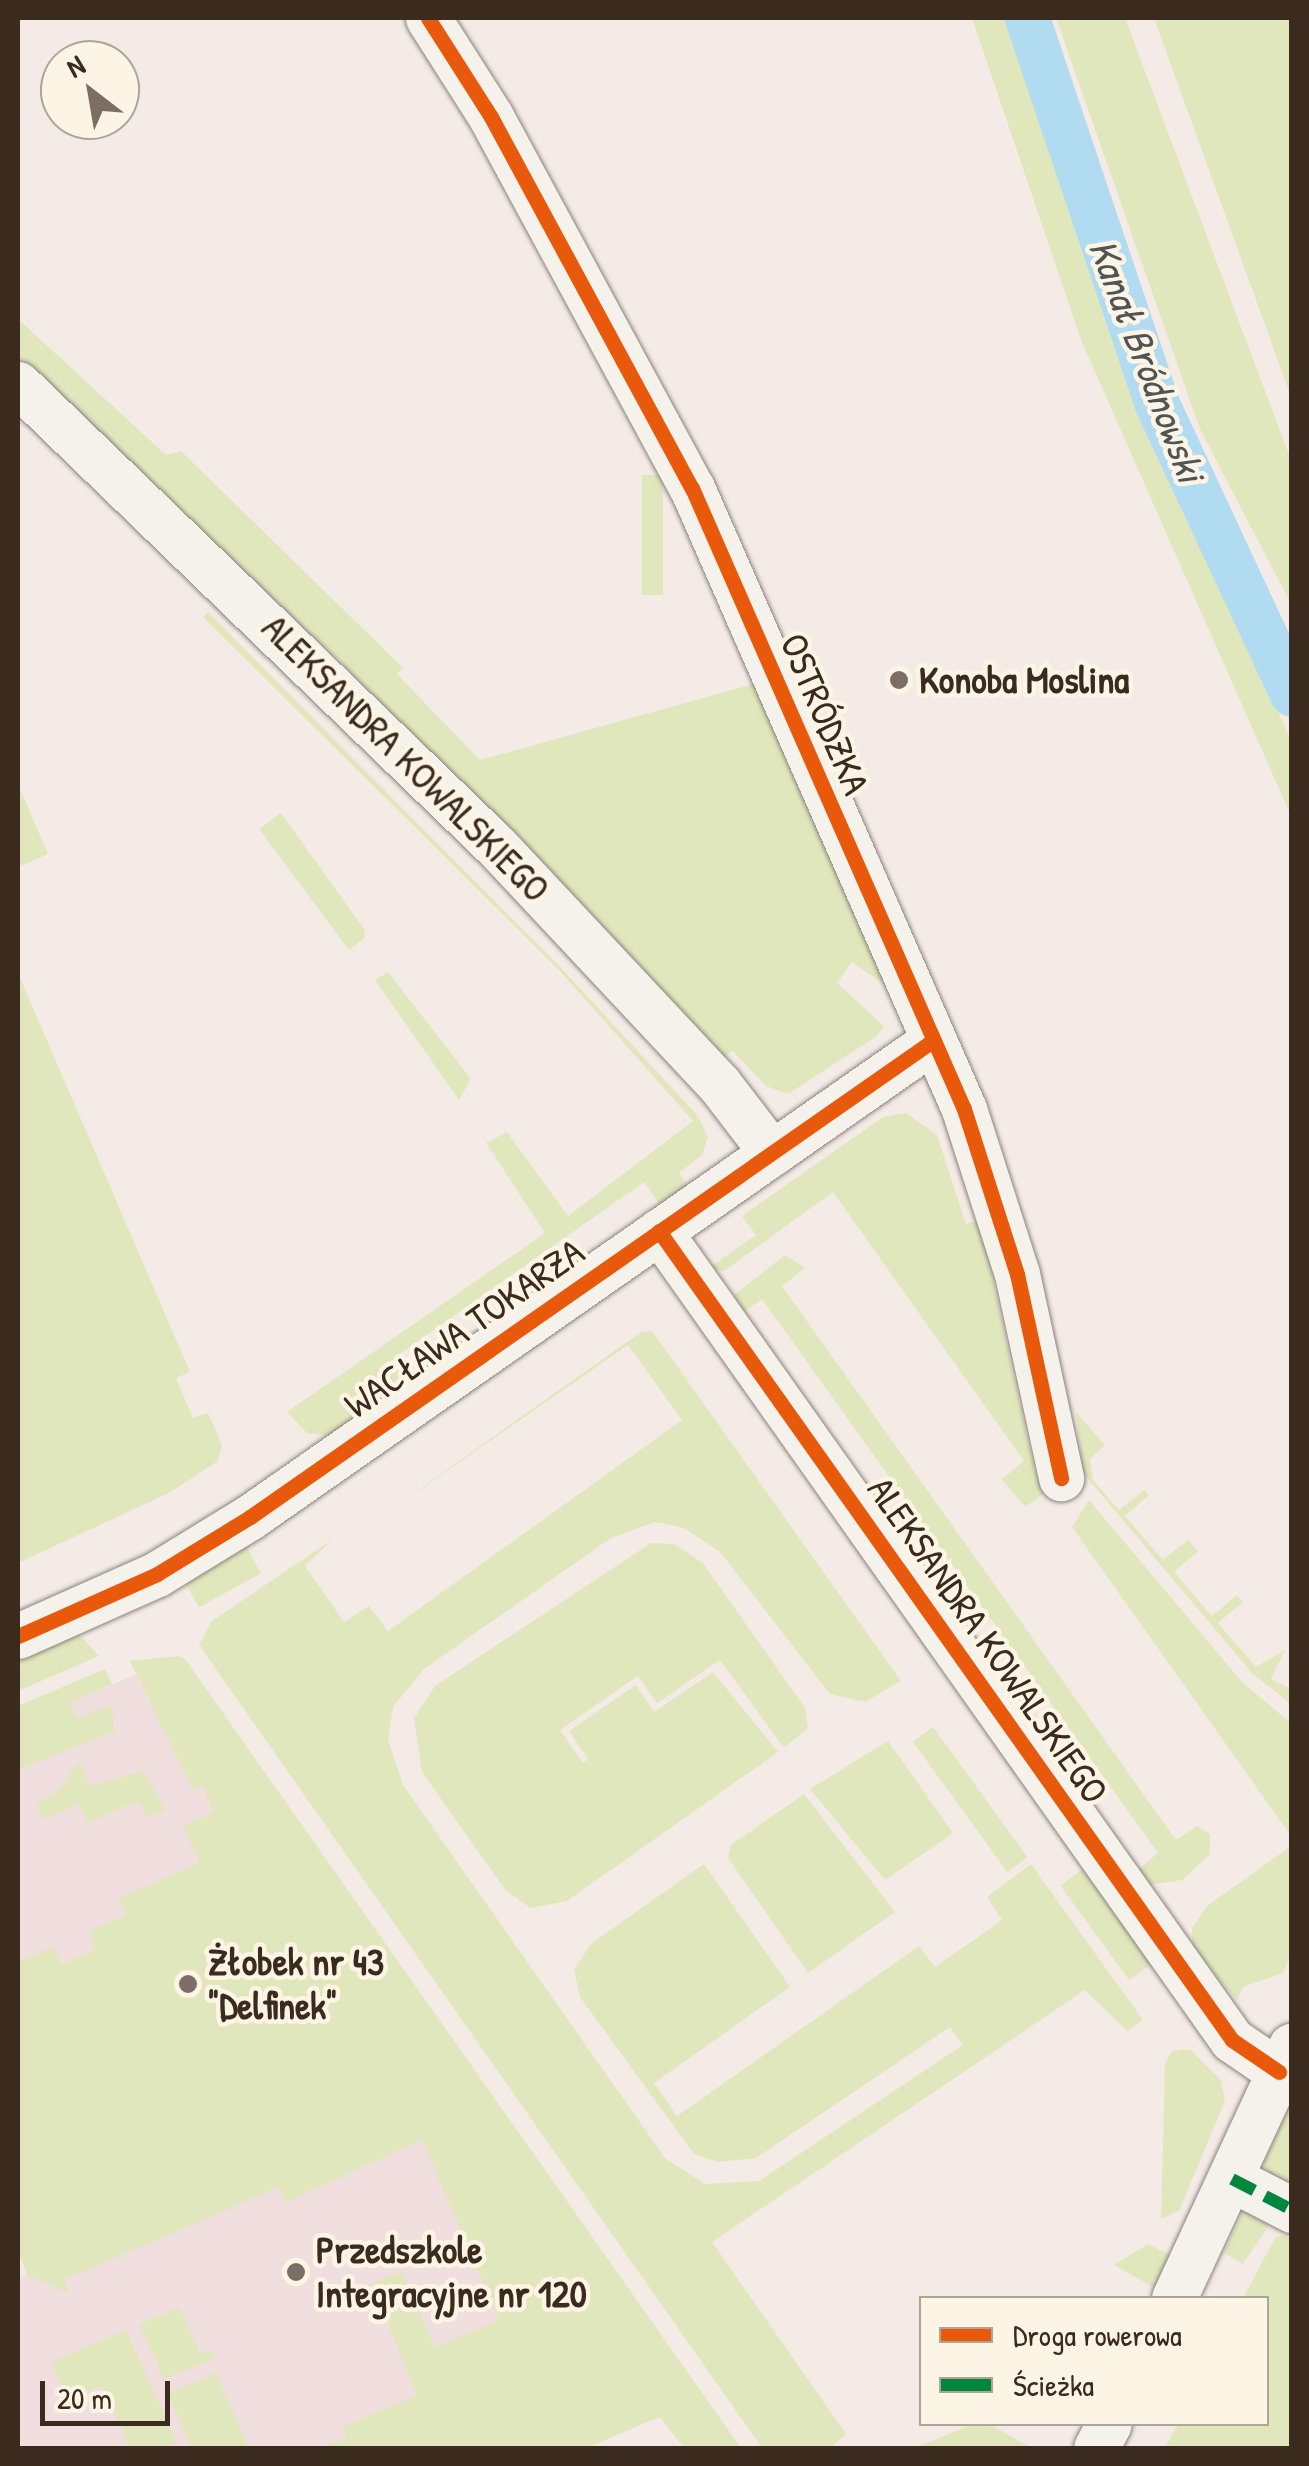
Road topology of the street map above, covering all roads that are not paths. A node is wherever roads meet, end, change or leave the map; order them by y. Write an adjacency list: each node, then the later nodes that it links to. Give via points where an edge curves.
1 (428, 18): 3 (street, OSTRÓDZKA, via 491,116 692,488)
2 (18, 384): 4 (street, ALEKSANDRA KOWALSKIEGO, via 496,847 719,1084)
3 (930, 1042): 4 (street, WACŁAWA TOKARZA); 6 (street, OSTRÓDZKA, via 964,1109 1014,1262)
4 (772, 1153): 5 (street, WACŁAWA TOKARZA)
5 (659, 1231): 7 (street, WACŁAWA TOKARZA, via 236,1526 157,1574); 8 (street, ALEKSANDRA KOWALSKIEGO, via 1232,2040)
6 (1061, 1478)
7 (18, 1636)
8 (1285, 2058): 9 (street)
9 (1232, 2179): 10 (street); 11 (street)
10 (1292, 2210)
11 (1175, 2296)
12 (1108, 2426): 13 (street)
13 (1096, 2448)

